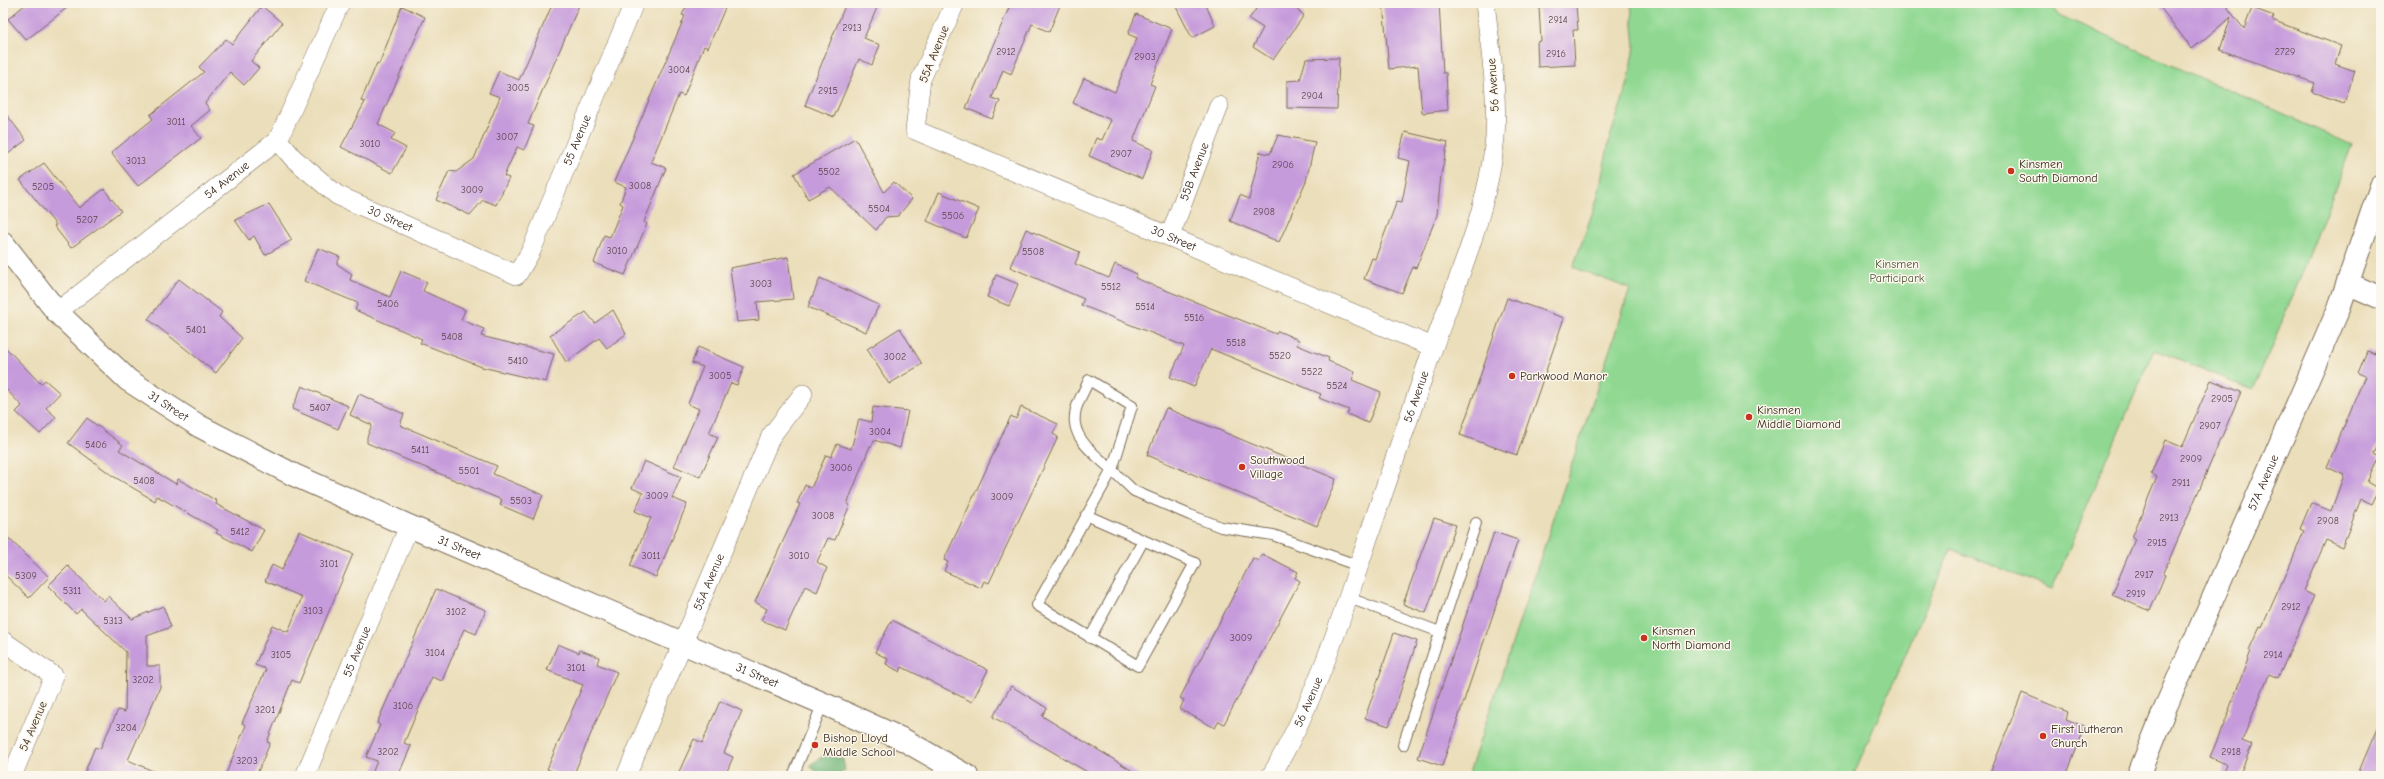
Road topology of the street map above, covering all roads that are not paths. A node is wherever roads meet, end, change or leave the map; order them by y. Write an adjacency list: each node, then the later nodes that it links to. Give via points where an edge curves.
1 (340, 3): 7 (street, 54 Avenue)
2 (634, 3): 11 (street, 55 Avenue, via 531,251)
3 (955, 3): 6 (street, 55A Avenue, via 921,79)
4 (1485, 3): 15 (street, 56 Avenue, via 1495,90 1495,137 1488,184 1470,245)
5 (1219, 106): 9 (street, 55B Avenue)
6 (915, 130): 9 (street, 30 Street)
7 (278, 140): 11 (street, 30 Street, via 292,158 337,195); 14 (street, 54 Avenue)
8 (2381, 186): 12 (street, 57A Avenue)
9 (1170, 236): 15 (street, 30 Street)
10 (3, 243): 14 (street, 31 Street)
11 (517, 275)
12 (2349, 284): 13 (street); 36 (street, 57A Avenue)
13 (2381, 298)
14 (57, 312): 20 (street, 31 Street, via 128,380 199,426 294,475)
15 (1433, 347): 22 (street, 56 Avenue)
16 (803, 394): 27 (street, 55A Avenue, via 771,436)
17 (1112, 470): 17 (lane, via 1132,406 1089,380 1074,413 1076,430 1081,441); 18 (lane); 22 (lane, via 1134,492 1190,515 1221,527 1273,535)
18 (1086, 515): 21 (lane); 25 (lane, via 1037,605)
19 (1476, 523): 24 (lane)
20 (409, 526): 27 (street, 31 Street); 31 (street, 55 Avenue)
21 (1143, 541): 25 (lane); 25 (lane, via 1195,563 1138,666)
22 (1359, 566): 23 (street, 56 Avenue)
23 (1349, 598): 24 (lane); 35 (street, 56 Avenue, via 1310,702)
24 (1440, 632): 29 (lane)
25 (1090, 638)
26 (3, 641): 30 (street, 54 Avenue, via 54,676)
27 (682, 642): 28 (street, 31 Street); 32 (street, 55A Avenue)
28 (823, 703): 33 (lane); 34 (street, 31 Street, via 904,740)
29 (1403, 745)
30 (12, 776)
31 (305, 776)
32 (626, 776)
33 (793, 776)
34 (967, 776)
35 (1272, 776)
36 (2138, 776)

